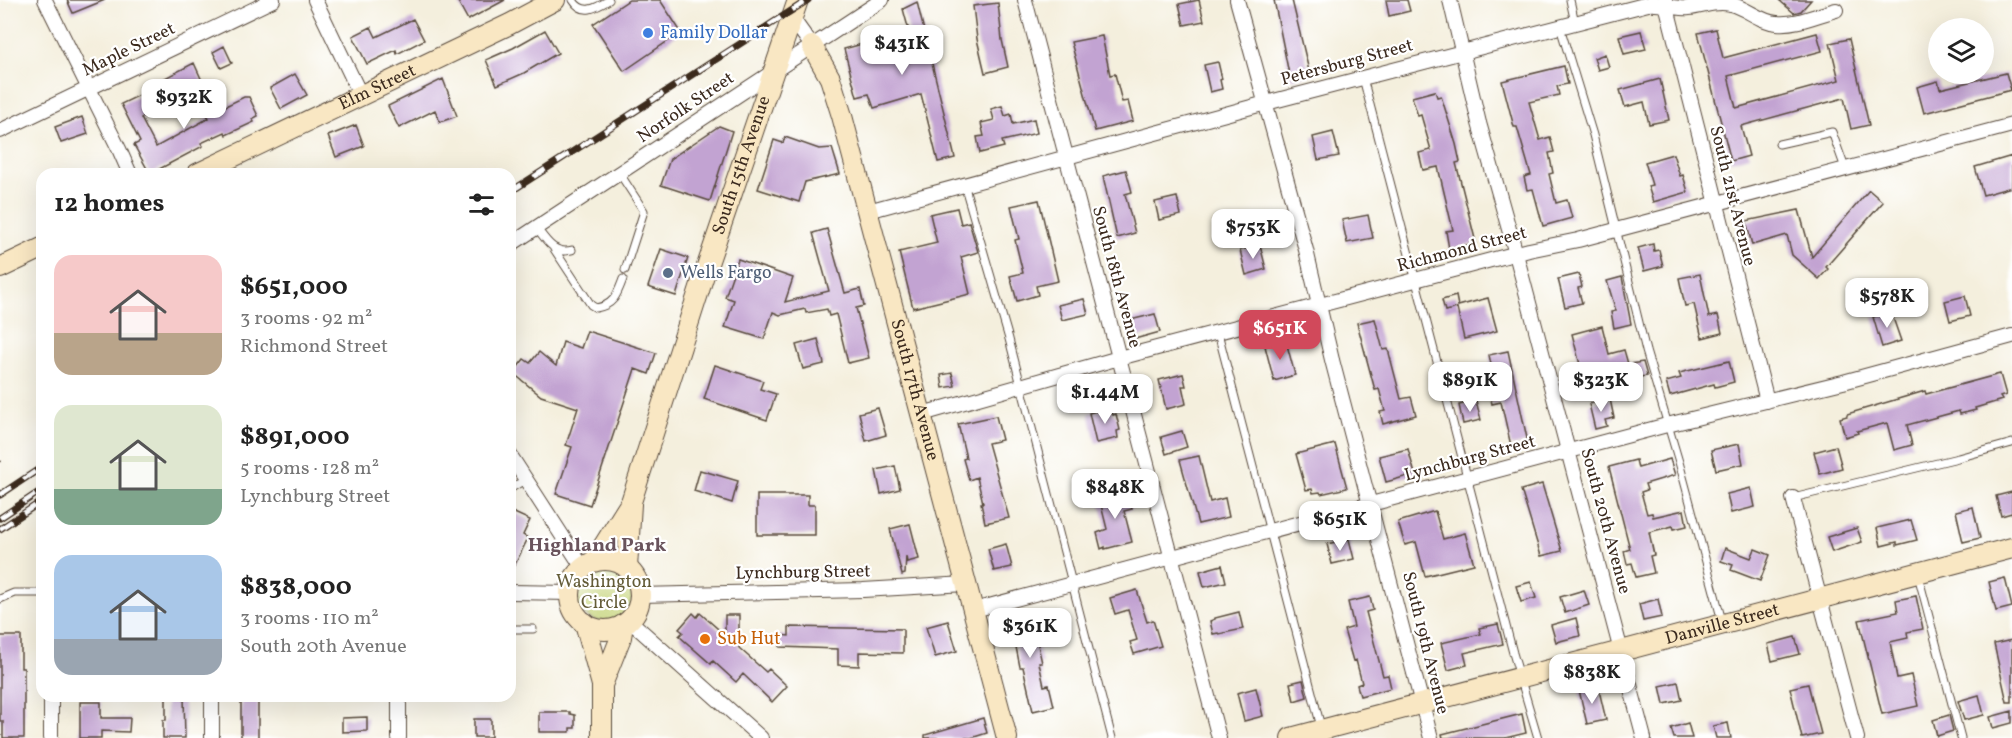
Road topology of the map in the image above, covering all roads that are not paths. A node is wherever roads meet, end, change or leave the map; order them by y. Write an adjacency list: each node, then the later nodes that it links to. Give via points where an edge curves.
1 (45, 0): 21 (street)
2 (273, 0): 21 (street, Maple Street)
3 (315, 0): 22 (street)
4 (555, 0): 22 (street, Elm Street)
5 (573, 0): 6 (lane, via 580,8 594,9)
6 (609, 0)
7 (882, 0): 17 (street, Norfolk Street)
8 (1025, 0): 27 (street, South 18th Avenue)
9 (1237, 0): 23 (street, South 19th Avenue)
10 (1450, 0): 18 (street, South 20th Avenue)
11 (1570, 0): 15 (lane)
12 (1666, 2): 14 (street, Petersburg Street, via 1688,9 1729,3 1775,23); 15 (street, Petersburg Street); 33 (street, South 21st Avenue)
13 (795, 9): 17 (street); 19 (street, South 15th Avenue)
14 (1836, 10)
15 (1575, 23): 16 (street, Petersburg Street)
16 (1560, 27): 18 (street, Petersburg Street); 36 (lane, via 1593,135)
17 (812, 46): 19 (street, Norfolk Street); 34 (street, South 17th Avenue, via 830,78)
18 (1463, 52): 20 (street, Petersburg Street); 41 (street, South 20th Avenue)
19 (775, 70): 31 (street, Norfolk Street); 61 (street, South 15th Avenue)
20 (1363, 78): 23 (street, Petersburg Street); 45 (lane)
21 (90, 89): 25 (street, Maple Street); 28 (street)
22 (361, 96): 29 (street, Elm Street)
23 (1266, 103): 27 (street, Petersburg Street); 46 (street, South 19th Avenue)
24 (2012, 125): 30 (street, Richmond Street)
25 (0, 131)
26 (1779, 144): 30 (lane, via 1832,132)
27 (1066, 157): 32 (street, Petersburg Street); 49 (street, South 18th Avenue)
28 (127, 168)
29 (210, 168)
30 (1845, 168): 33 (street, Richmond Street)
31 (620, 174): 35 (street, Norfolk Street); 43 (lane, via 644,211)
32 (964, 184): 34 (street, Petersburg Street); 50 (lane)
33 (1716, 203): 36 (street, Richmond Street); 51 (street, South 21st Avenue)
34 (868, 211): 52 (street, South 17th Avenue)
35 (536, 227): 37 (street, Norfolk Street); 38 (lane)
36 (1616, 230): 41 (street, Richmond Street); 53 (lane)
37 (516, 241)
38 (554, 249): 39 (lane); 44 (lane, via 596,308 615,299)
39 (572, 250)
40 (36, 251): 42 (street)
41 (1516, 254): 45 (street, Richmond Street); 55 (street, South 20th Avenue)
42 (0, 268)
43 (625, 270)
44 (623, 279)
45 (1416, 281): 46 (street, Richmond Street); 57 (lane)
46 (1319, 306): 47 (street, Richmond Street); 62 (street, South 19th Avenue)
47 (1218, 333): 49 (street, Richmond Street); 63 (lane)
48 (2012, 336): 51 (street, Lynchburg Street)
49 (1119, 358): 50 (street, Richmond Street); 65 (street, South 18th Avenue)
50 (1020, 386): 52 (street, Richmond Street); 69 (lane)
51 (1767, 401): 53 (street, Lynchburg Street)
52 (922, 414): 70 (street, South 17th Avenue)
53 (1666, 425): 55 (street, Lynchburg Street); 80 (lane)
54 (2012, 443): 60 (lane)
55 (1568, 452): 57 (street, Lynchburg Street); 83 (street, South 20th Avenue)
56 (516, 464): 58 (street)
57 (1469, 478): 62 (street, Lynchburg Street); 84 (lane)
58 (526, 479): 59 (lane); 66 (street)
59 (516, 485)
60 (1793, 498): 76 (street)
61 (631, 502): 66 (street, South 15th Avenue); 67 (street, South 15th Avenue)
62 (1371, 504): 63 (street, Lynchburg Street); 89 (street, South 19th Avenue)
63 (1269, 531): 65 (street, Lynchburg Street); 90 (lane)
64 (2012, 548): 68 (street, Danville Street)
65 (1172, 556): 69 (street, Lynchburg Street); 98 (street, South 18th Avenue)
66 (588, 565): 67 (street, via 606,560); 73 (street, via 572,583)
67 (627, 568): 74 (street, via 637,580)
68 (1917, 573): 76 (street, Danville Street); 104 (lane)
69 (1071, 583): 77 (street, Lynchburg Street); 97 (lane)
70 (966, 584): 74 (street, Lynchburg Street); 77 (street, South 17th Avenue)
71 (516, 592): 73 (street)
72 (36, 593): 75 (lane, via 14,593)
73 (570, 593): 78 (street, via 577,615)
74 (640, 595): 79 (street, via 639,604)
75 (0, 598)
76 (1821, 598): 80 (street, Danville Street); 103 (street)
77 (974, 610): 96 (street, South 17th Avenue)
78 (585, 623): 79 (street, via 604,630); 85 (street)
79 (626, 623): 85 (street); 95 (street)
80 (1723, 624): 83 (street, Danville Street)
81 (516, 629): 82 (lane)
82 (534, 629)
83 (1621, 651): 84 (street, Danville Street); 102 (street, South 20th Avenue)
84 (1520, 677): 89 (street, Danville Street); 101 (lane)
85 (602, 685): 94 (street)
86 (51, 702): 91 (street)
87 (212, 702): 92 (street)
88 (399, 702): 93 (street)
89 (1422, 703): 90 (street, Danville Street); 100 (street, South 19th Avenue)
90 (1323, 734): 99 (street, Danville Street)
91 (51, 738)
92 (212, 738)
93 (399, 738)
94 (602, 738)
95 (761, 738)
96 (1007, 738)
97 (1112, 738)
98 (1219, 738)
99 (1291, 738)
100 (1431, 738)
101 (1538, 738)
102 (1644, 738)
103 (1857, 738)
104 (1961, 738)

